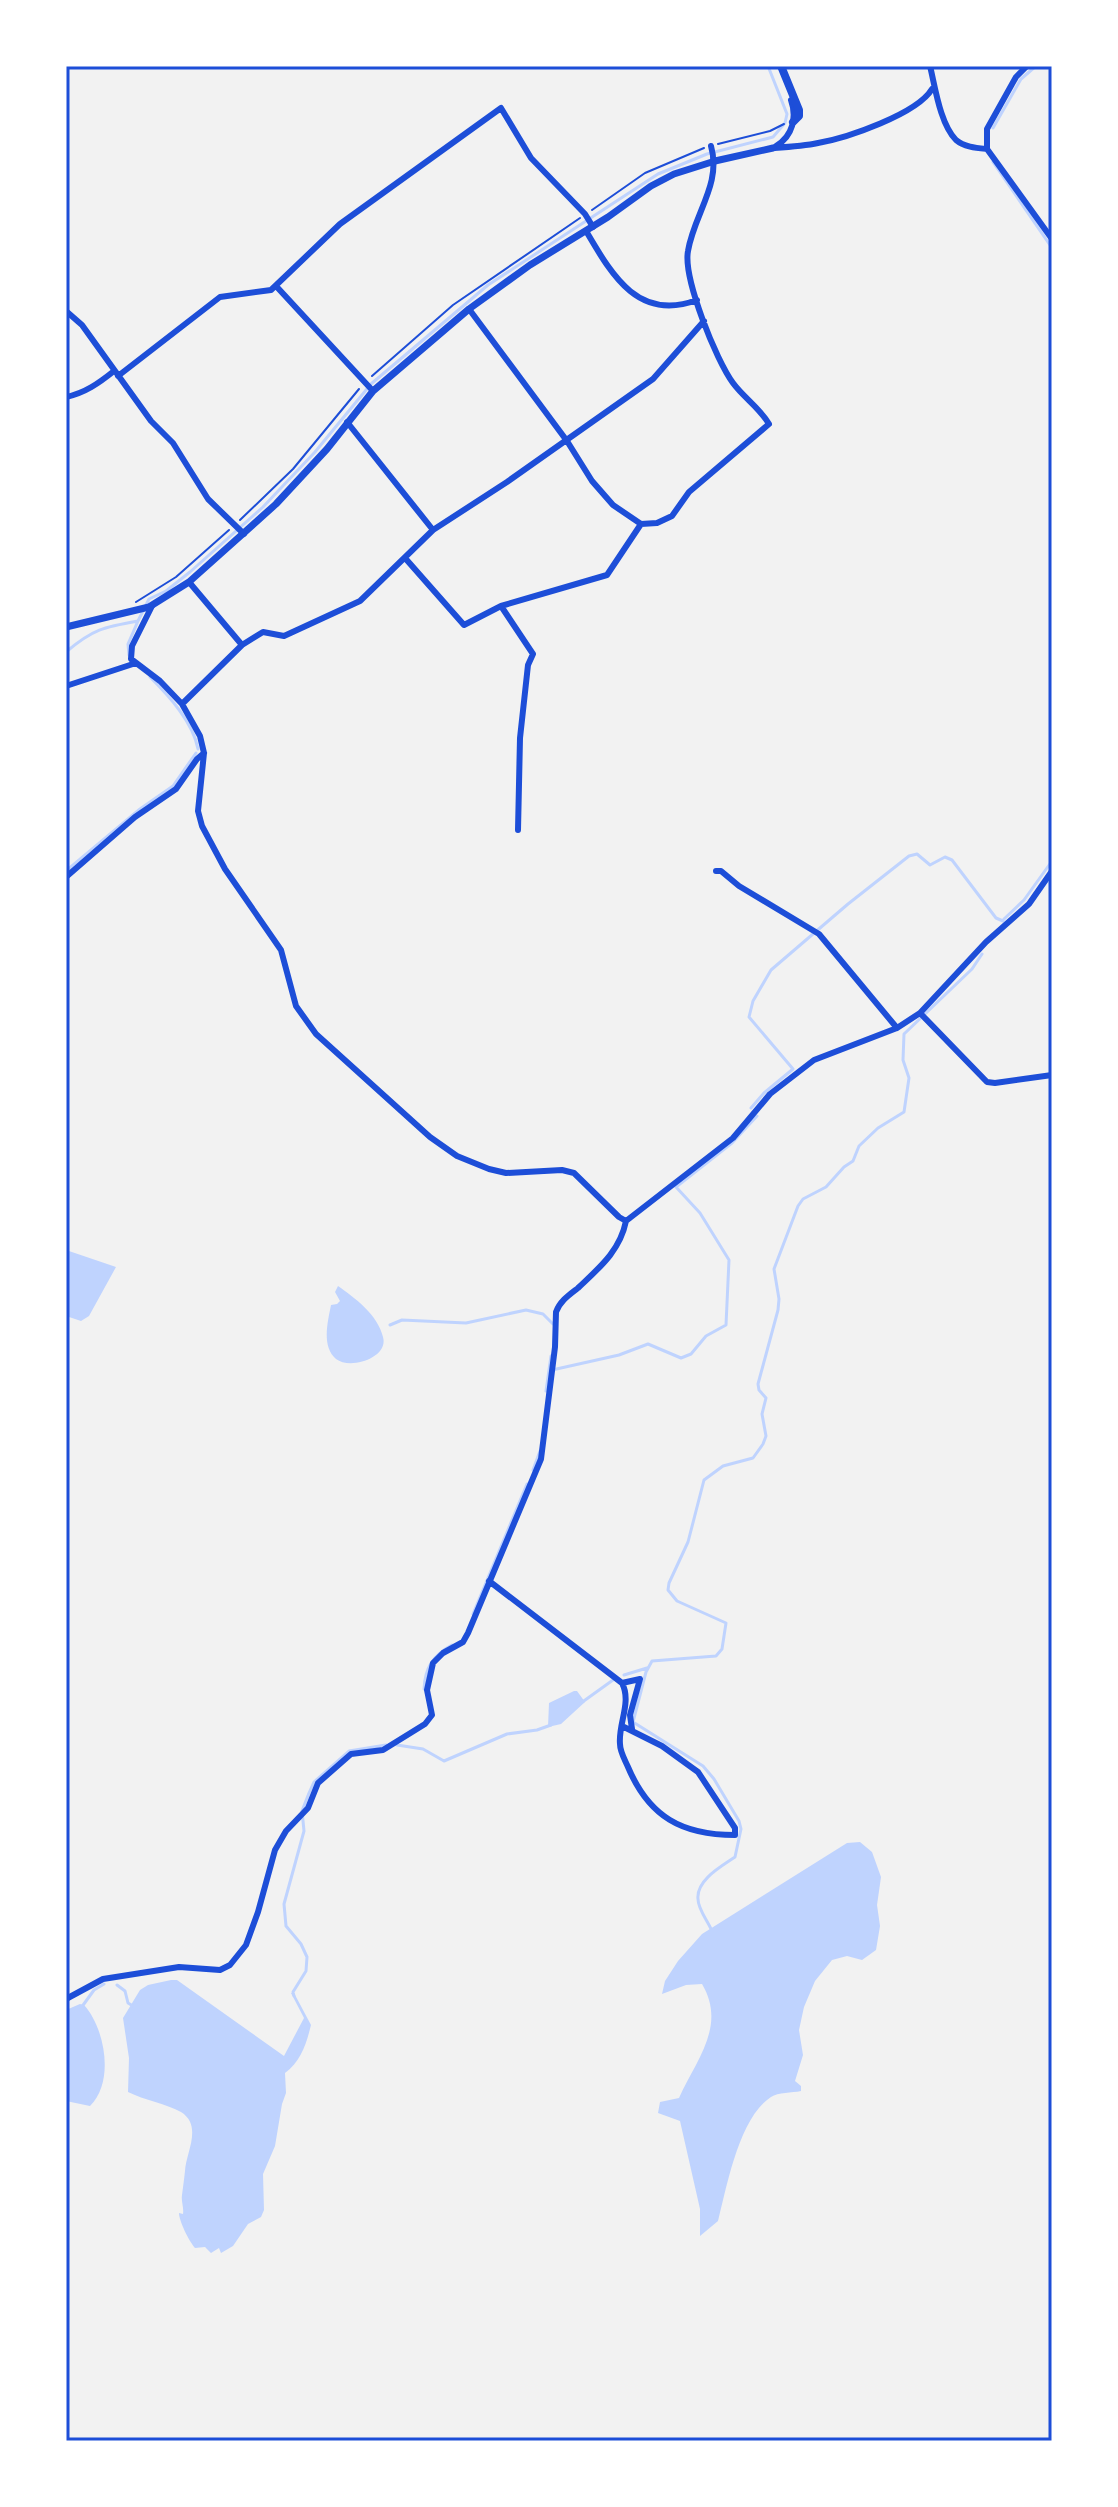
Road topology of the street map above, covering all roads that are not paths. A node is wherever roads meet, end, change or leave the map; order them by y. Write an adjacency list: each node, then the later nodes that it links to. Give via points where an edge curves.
1 (779, 66): 5 (main road, via 799,110)
2 (930, 66): 4 (street)
3 (1027, 66): 7 (street, via 990,123)
4 (932, 89): 6 (street, via 903,112 843,137); 7 (street, via 955,139)
5 (793, 122): 6 (street, via 783,142)
6 (773, 148): 8 (street)
7 (987, 149): 10 (street)
8 (713, 153): 9 (street); 12 (street, via 715,172 688,251)
9 (589, 224): 11 (street, via 531,158 501,108 340,224); 12 (street, via 610,271 633,293 663,306); 13 (street)
10 (1052, 239)
11 (276, 286): 16 (street, via 220,297); 17 (street)
12 (697, 300): 15 (street)
13 (469, 309): 17 (street); 20 (street)
14 (66, 311): 16 (street)
15 (704, 321): 20 (street, via 653,379); 21 (street, via 728,376 769,424 689,492 672,516)
16 (116, 374): 18 (street); 22 (street, via 173,443 208,499)
17 (370, 388): 19 (street)
18 (66, 397)
19 (347, 422): 22 (street, via 305,473); 23 (street)
20 (567, 441): 21 (street, via 613,505); 23 (street)
21 (641, 524): 27 (street, via 613,570 601,579)
22 (241, 530): 25 (street)
23 (433, 530): 24 (street)
24 (405, 558): 27 (street, via 464,625); 30 (street, via 356,604 284,636 263,632)
25 (189, 582): 28 (street); 30 (street)
26 (140, 598): 28 (street)
27 (501, 606): 35 (street, via 533,654 520,738)
28 (145, 608): 29 (street); 31 (street, via 131,649)
29 (66, 627)
30 (242, 645): 33 (street)
31 (134, 664): 32 (street); 33 (street)
32 (66, 686)
33 (182, 704): 34 (street)
34 (204, 753): 38 (street, via 176,789); 42 (street, via 198,811 202,826 281,950 296,1006 316,1034 457,1156 506,1173 574,1173)
35 (518, 830)
36 (716, 871): 40 (street, via 816,932)
37 (1052, 871): 39 (street, via 1029,904 986,942)
38 (66, 877)
39 (923, 1015): 40 (street); 41 (street, via 987,1082)
40 (897, 1028): 42 (street, via 814,1060 770,1094 733,1138)
41 (1052, 1075)
42 (626, 1221): 43 (street, via 624,1236 605,1264 558,1307 541,1459)
43 (489, 1581): 44 (street); 47 (street, via 463,1642 433,1663 427,1690 429,1720 383,1750 343,1759 318,1783 275,1850 246,1945 230,1965 103,1979)
44 (622, 1683): 45 (street); 46 (street, via 640,1679 630,1715)
45 (622, 1726): 46 (street); 46 (street, via 622,1752 655,1812 693,1829 735,1835 704,1777)
46 (632, 1729)
47 (66, 1999)

